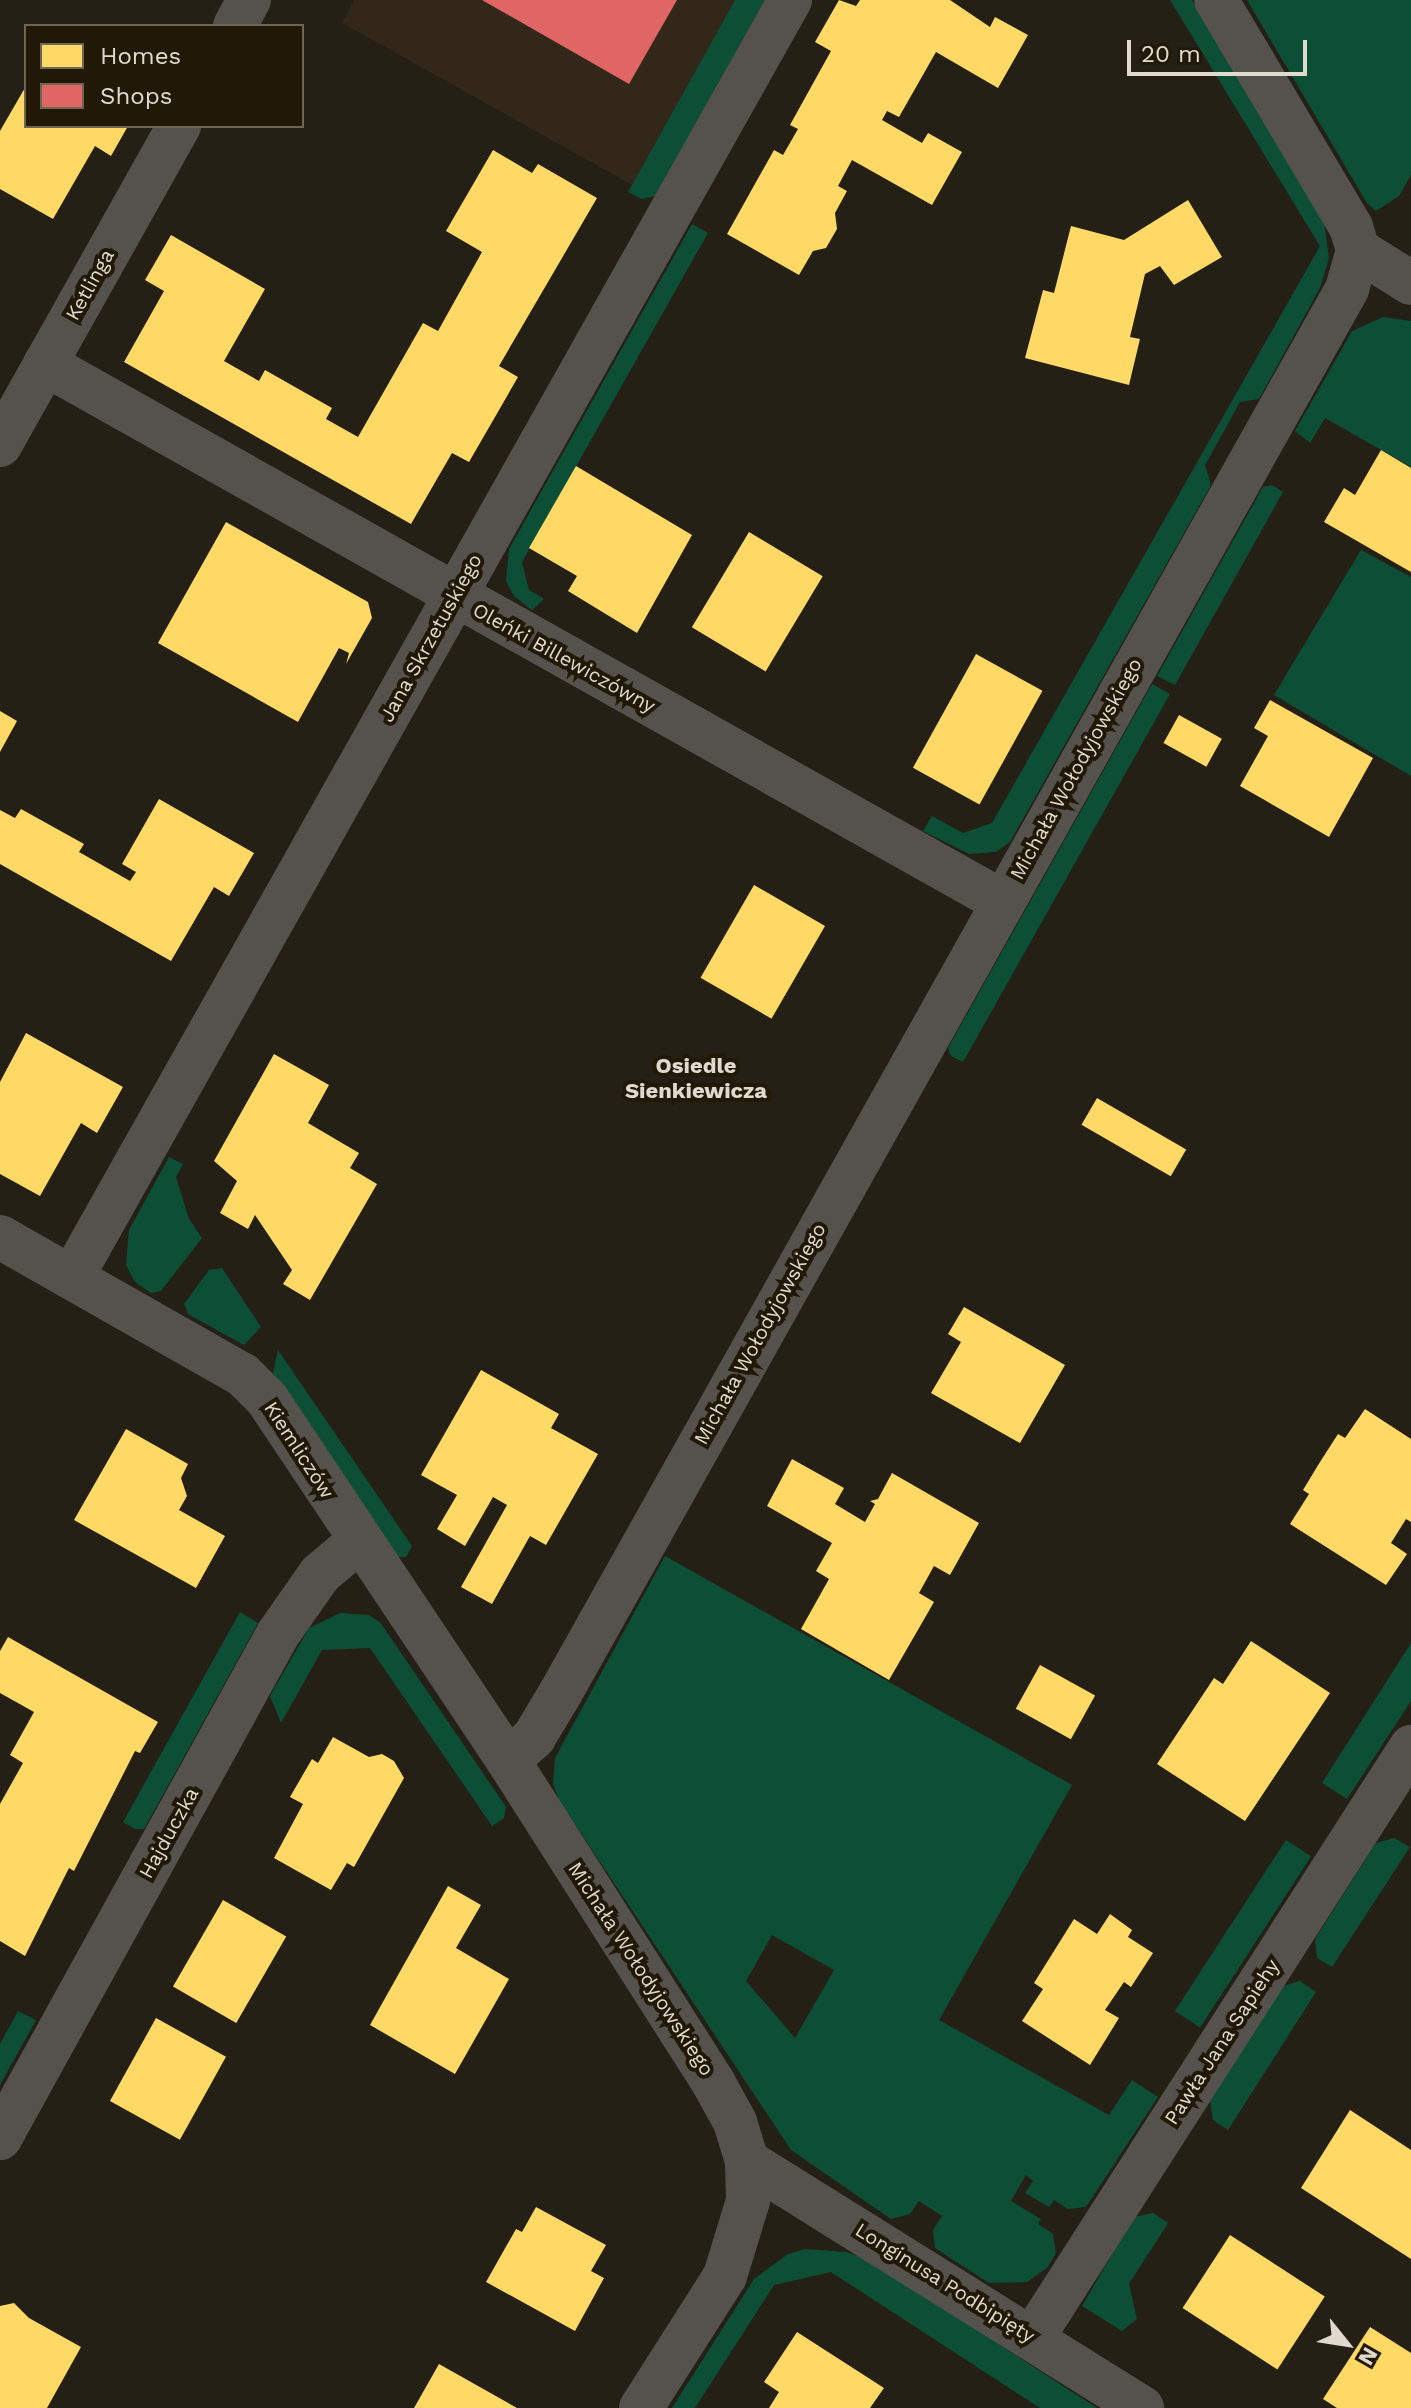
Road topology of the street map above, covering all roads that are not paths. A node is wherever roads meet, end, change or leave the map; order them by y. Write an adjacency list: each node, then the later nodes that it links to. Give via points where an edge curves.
1 (249, 0): 4 (street)
2 (790, 0): 10 (street, Jana Skrzetuskiego)
3 (1216, 0): 6 (street, via 1338,202)
4 (236, 24)
5 (178, 128): 8 (street, Ketlinga)
6 (1358, 250): 7 (street); 11 (street, Michała Wołodyjowskiego, via 1339,303)
7 (1411, 283)
8 (45, 364): 9 (street, Ketlinga); 10 (street, Oleńki Billewiczówny)
9 (0, 445)
10 (454, 596): 11 (street, Oleńki Billewiczówny); 13 (street, Jana Skrzetuskiego)
11 (1001, 901): 16 (street, Michała Wołodyjowskiego, via 561,1692 534,1737)
12 (0, 1237): 13 (street, Kiemliczów)
13 (72, 1277): 14 (street, Kiemliczów, via 243,1375 267,1399)
14 (358, 1542): 16 (street, Kiemliczów); 17 (street, Hajduczka, via 320,1574 278,1634)
15 (1411, 1747): 19 (street, Pawła Jana Sapiehy)
16 (508, 1760): 18 (street, Michała Wołodyjowskiego, via 713,2082 735,2122)
17 (0, 2138)
18 (747, 2161): 19 (street, Longinusa Podbipięty); 20 (street, Michała Wołodyjowskiego, via 748,2201 725,2276)
19 (1033, 2337): 21 (street, Longinusa Podbipięty)
20 (641, 2408)
21 (1142, 2408)

